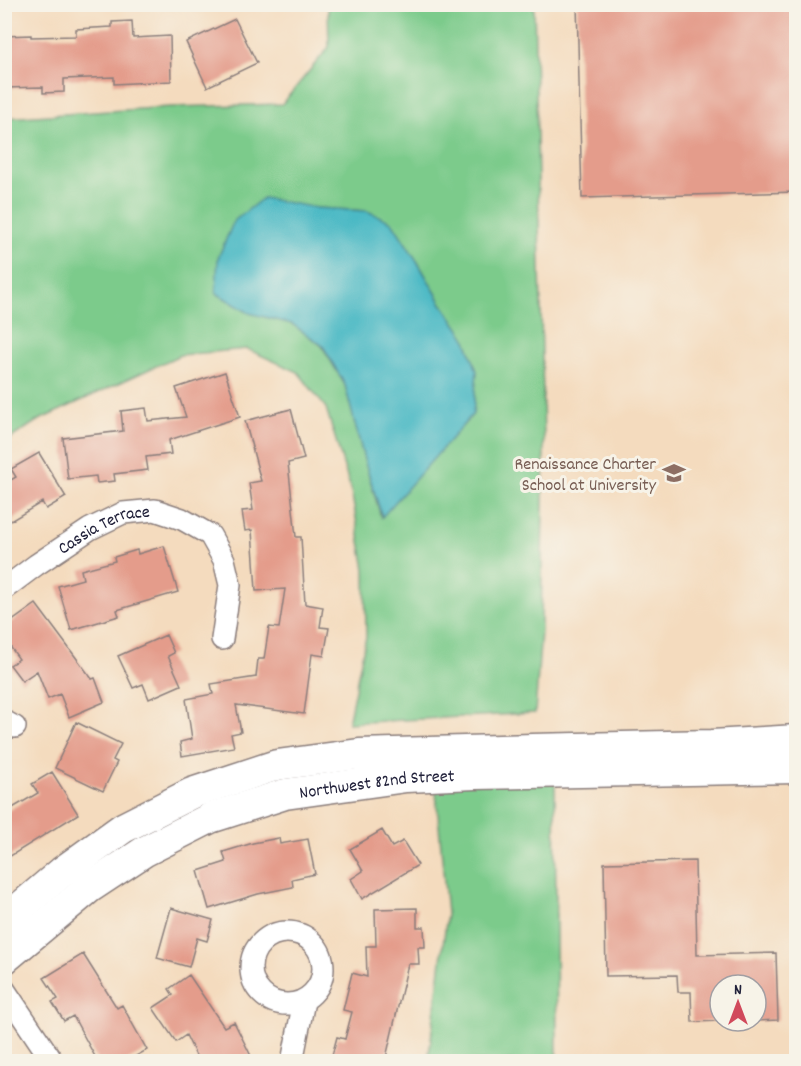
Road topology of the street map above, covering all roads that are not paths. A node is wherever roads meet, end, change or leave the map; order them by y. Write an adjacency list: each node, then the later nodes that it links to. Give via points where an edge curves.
1 (4, 589): 2 (street, Cassia Terrace, via 90,529 123,513 155,510 210,535 224,560 230,585)
2 (222, 639)
3 (796, 740): 5 (street, Northwest 82nd Street, via 712,746 359,754 277,765 192,793 123,828)
4 (796, 768): 6 (street, Northwest 82nd Street, via 406,777 285,794 210,818 145,851 89,888)
5 (4, 921)
6 (4, 958)
7 (4, 989): 9 (street)
8 (304, 1001): 10 (street)
9 (53, 1062)
10 (292, 1062)

